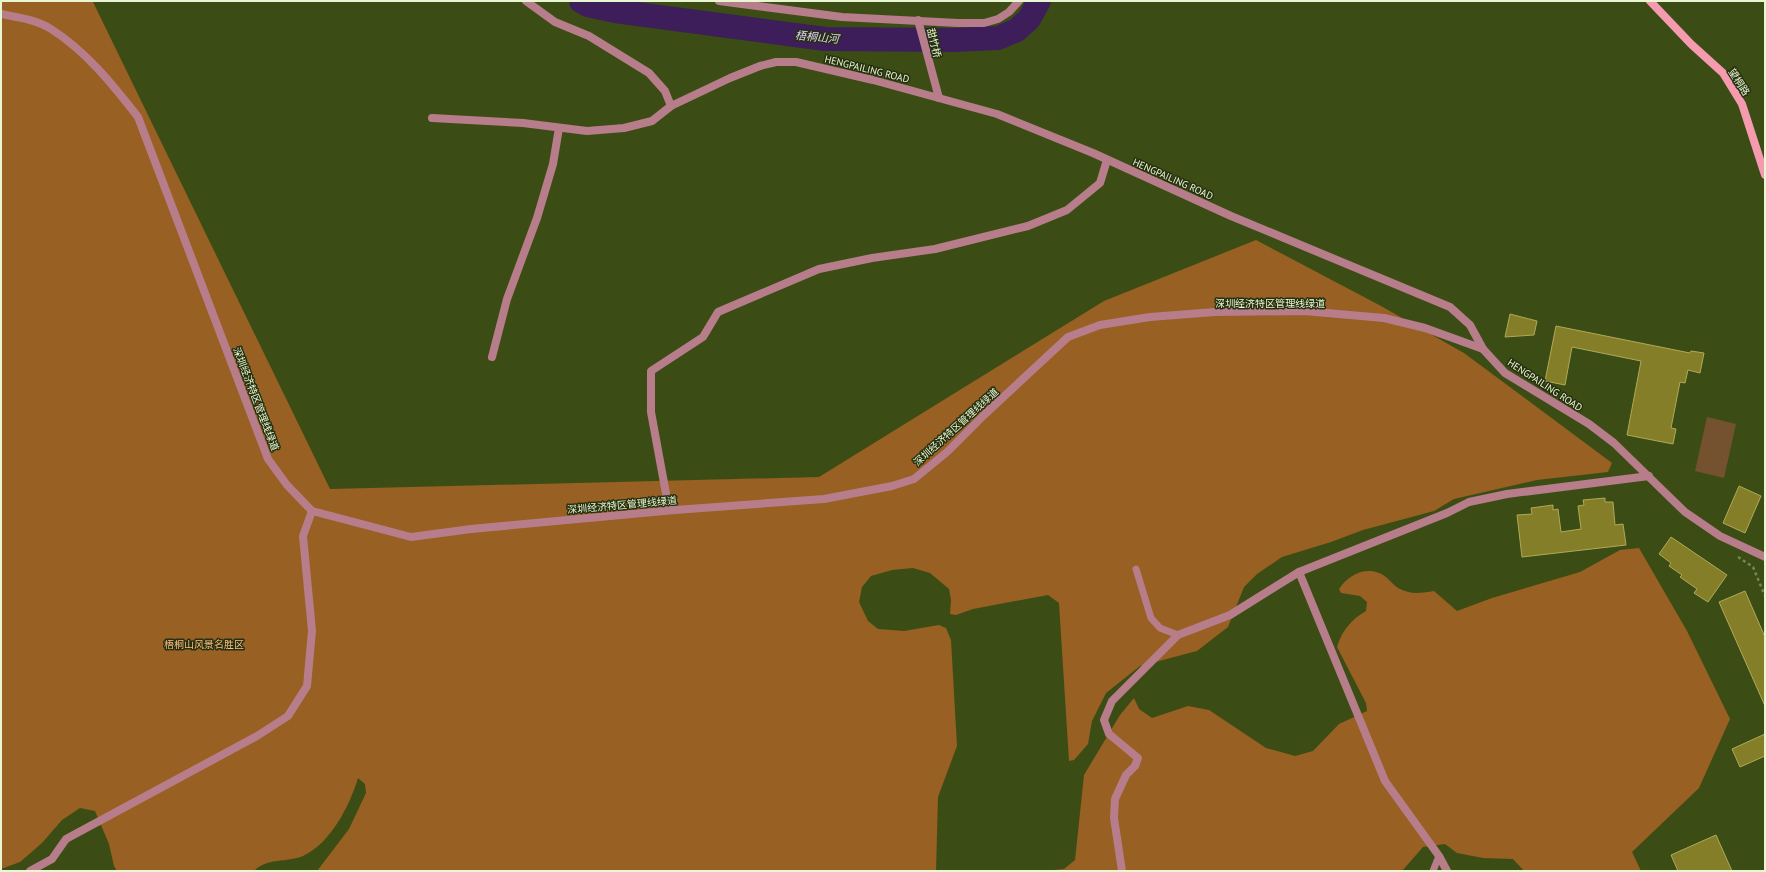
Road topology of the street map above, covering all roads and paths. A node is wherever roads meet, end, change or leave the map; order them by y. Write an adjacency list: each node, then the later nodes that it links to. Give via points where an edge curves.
1 (526, 1): 8 (street, via 555,22 588,36 649,73 665,91)
2 (719, 1): 6 (street, via 842,17)
3 (1019, 1): 6 (street, via 1010,12 984,23)
4 (1650, 1): 12 (main road, 望桐路, via 1723,73 1742,104)
5 (1, 14): 17 (street, 深圳经济特区管理线绿道, via 21,17 51,29 96,66 138,117 268,459 287,485)
6 (918, 20): 7 (street, 甜竹桥)
7 (939, 98): 8 (street, HENGPAILING ROAD, via 796,62 776,62 730,78); 11 (street, HENGPAILING ROAD, via 997,114)
8 (672, 106): 10 (street, HENGPAILING ROAD, via 652,121 624,128 587,131)
9 (432, 118): 10 (street, HENGPAILING ROAD, via 523,123)
10 (559, 128): 14 (street, via 553,164 537,218 507,299)
11 (1107, 160): 13 (street, HENGPAILING ROAD, via 1231,216 1450,308 1470,325); 16 (street, via 1100,183 1067,210 1028,226 935,249 819,269 718,312 703,337 651,371 652,412)
12 (1765, 175)
13 (1483, 349): 15 (street, HENGPAILING ROAD, via 1505,373 1589,424 1614,443); 16 (street, 深圳经济特区管理线绿道, via 1425,328 1384,318 1304,311 1215,312 1150,317 1100,325 1068,337 947,452 914,479 892,486 824,499)
14 (492, 358)
15 (1649, 476): 18 (street, HENGPAILING ROAD, via 1685,512 1720,536); 20 (street, via 1507,494 1469,502)
16 (669, 510): 17 (street, 深圳经济特区管理线绿道, via 411,536 358,525)
17 (312, 511): 23 (street, via 303,536 312,631 307,686 288,716 257,736 66,839 52,859)
18 (1765, 557)
19 (1136, 569): 21 (lane, via 1151,618 1160,628)
20 (1299, 572): 21 (street, via 1230,615); 22 (street, via 1386,781)
21 (1178, 635): 24 (street, via 1112,701 1104,720 1109,734 1138,758 1135,766 1126,775 1115,799 1114,818)
22 (1439, 856): 25 (lane); 26 (street)
23 (30, 871)
24 (1122, 871)
25 (1433, 871)
26 (1447, 871)

